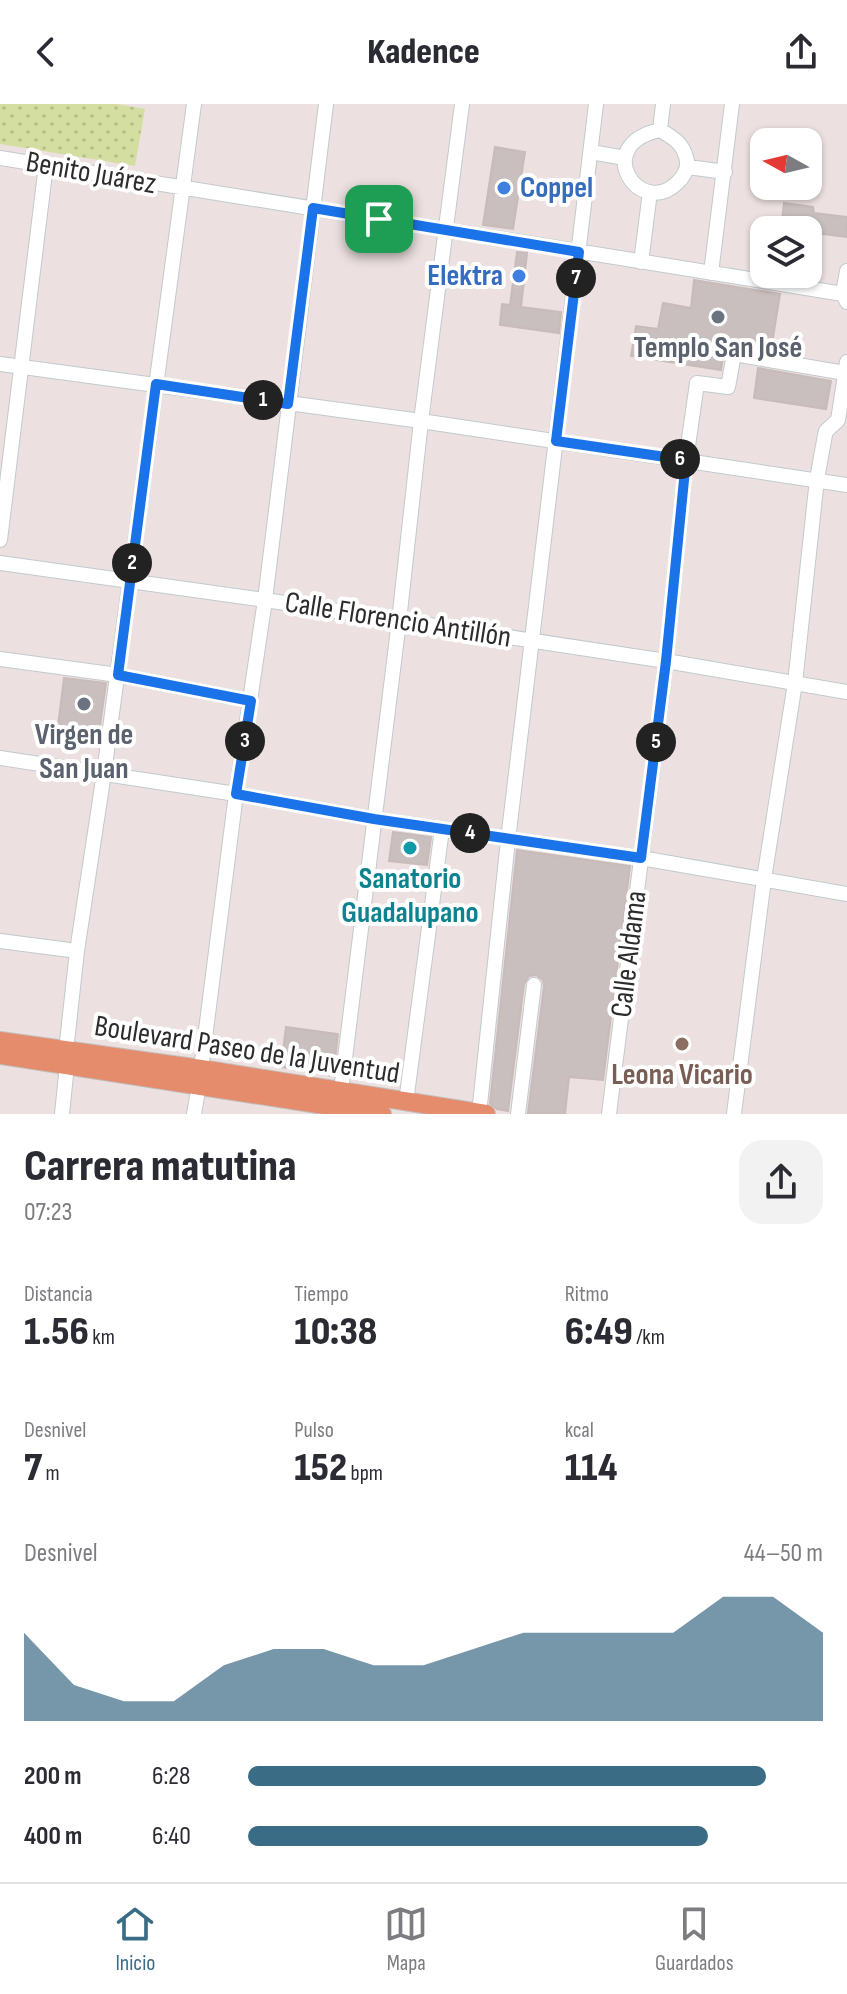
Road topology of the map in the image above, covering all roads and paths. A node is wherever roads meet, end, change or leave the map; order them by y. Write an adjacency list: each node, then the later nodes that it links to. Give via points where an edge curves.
1 (194, 104): 14 (street)
2 (326, 104): 16 (street)
3 (462, 104): 17 (street)
4 (596, 104): 8 (street)
5 (663, 104): 7 (street)
6 (732, 104): 13 (street)
7 (660, 130): 10 (street, via 633,141); 12 (street, via 678,140)
8 (591, 152): 10 (street); 18 (street)
9 (0, 158): 11 (street, Benito Juárez)
10 (625, 158): 15 (street, via 625,173 638,188)
11 (46, 165): 14 (street, Benito Juárez); 24 (street)
12 (688, 167): 13 (street); 15 (street, via 666,192)
13 (725, 172): 21 (street)
14 (182, 189): 16 (street, Benito Juárez); 26 (street)
15 (650, 192): 19 (street)
16 (313, 208): 17 (street, Benito Juárez); 27 (street)
17 (445, 230): 18 (street, Benito Juárez); 29 (street)
18 (579, 252): 19 (street, Benito Juárez); 30 (street)
19 (641, 262): 21 (street, Benito Juárez)
20 (847, 271): 22 (street)
21 (711, 273): 22 (street, Benito Juárez)
22 (845, 298)
23 (0, 364): 24 (street)
24 (21, 366): 26 (street); 32 (street)
25 (846, 372): 28 (street); 31 (street, Calle Aldama, via 734,354 728,387 697,383)
26 (156, 384): 27 (street); 37 (street)
27 (288, 404): 29 (street); 38 (street)
28 (844, 416): 33 (street, via 826,431)
29 (421, 421): 30 (street); 39 (street)
30 (556, 441): 31 (street); 40 (street)
31 (686, 460): 33 (street); 42 (street, Calle Aldama)
32 (4, 469): 35 (street)
33 (817, 479): 34 (street); 44 (street)
34 (847, 485)
35 (0, 540)
36 (0, 563): 37 (street, Calle Florencio Antillón)
37 (130, 580): 38 (street, Calle Florencio Antillón); 43 (street)
38 (265, 600): 39 (street, Calle Florencio Antillón); 46 (street)
39 (399, 621): 40 (street, Calle Florencio Antillón); 50 (street)
40 (532, 641): 42 (street, Calle Florencio Antillón); 52 (street)
41 (0, 659): 43 (street)
42 (666, 661): 44 (street, Calle Florencio Antillón); 53 (street, Calle Aldama)
43 (118, 675): 46 (street); 48 (street)
44 (795, 683): 45 (street, Calle Florencio Antillón); 54 (street)
45 (847, 692)
46 (251, 701): 49 (street)
47 (0, 758): 48 (street)
48 (104, 773): 49 (street); 57 (street)
49 (236, 794): 50 (street); 62 (street)
50 (374, 819): 51 (street); 63 (street)
51 (442, 829): 52 (street); 64 (street)
52 (508, 840): 53 (street); 70 (street)
53 (641, 858): 54 (street); 72 (street, Calle Aldama)
54 (764, 879): 55 (street); 73 (street)
55 (847, 894)
56 (0, 941): 57 (street)
57 (77, 951): 61 (street)
58 (534, 985): 71 (street)
59 (0, 1041): 61 (main road, Boulevard Paseo de la Juventud)
60 (0, 1055): 61 (main road, Boulevard Paseo de la Juventud)
61 (67, 1058): 62 (main road, Boulevard Paseo de la Juventud); 67 (street)
62 (200, 1077): 63 (main road, Boulevard Paseo de la Juventud); 65 (main road, Boulevard Paseo de la Juventud); 68 (street)
63 (340, 1100): 64 (main road, Boulevard Paseo de la Juventud); 65 (main road, Boulevard Paseo de la Juventud); 66 (main road, Boulevard Paseo de la Juventud)
64 (406, 1102): 70 (main road, Boulevard Paseo de la Juventud)
65 (281, 1106)
66 (360, 1112): 69 (main road, Boulevard Paseo de la Juventud)
67 (62, 1114)
68 (194, 1114)
69 (382, 1114)
70 (482, 1114)
71 (518, 1114)
72 (609, 1114)
73 (734, 1114)

